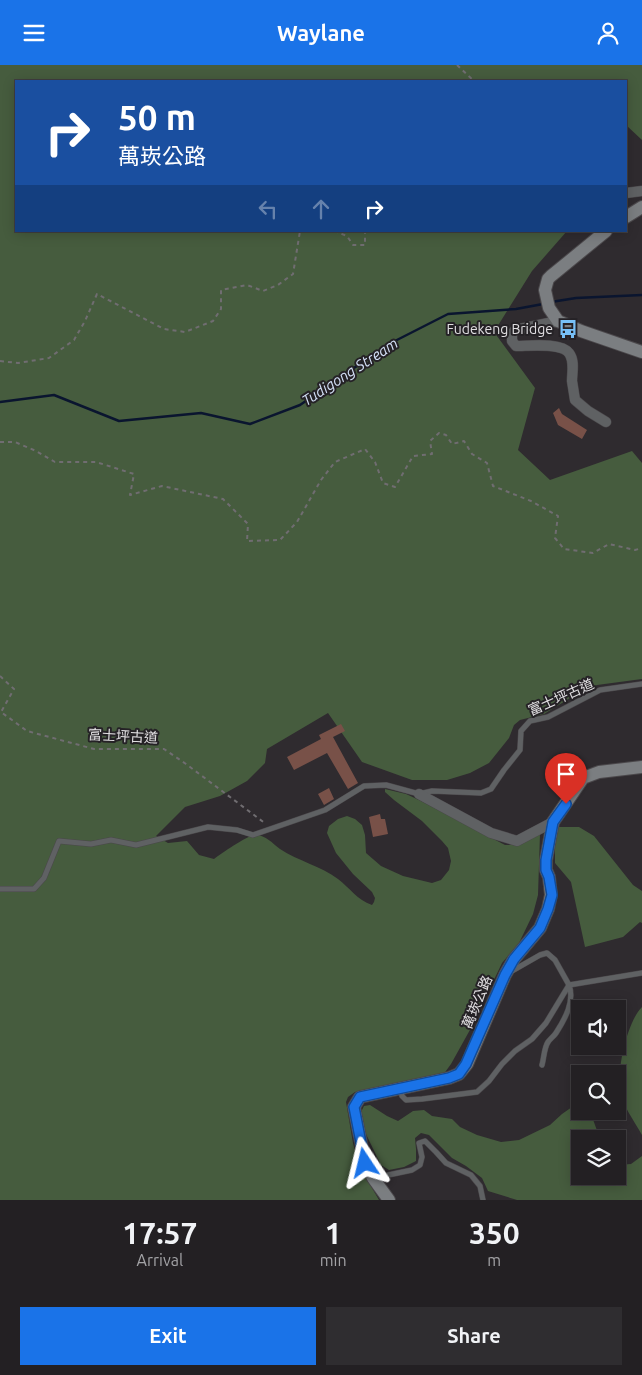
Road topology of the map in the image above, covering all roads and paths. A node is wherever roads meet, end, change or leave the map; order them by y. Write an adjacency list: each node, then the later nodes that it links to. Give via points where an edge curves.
1 (457, 65): 2 (path)
2 (473, 80)
3 (642, 191): 4 (street)
4 (627, 193)
5 (642, 207): 6 (street)
6 (627, 216)
7 (300, 232): 13 (path, via 293,274 263,291 247,285 222,290 221,309 213,321 185,332 164,329 97,294 74,340 49,358 18,363)
8 (337, 232): 9 (path, via 347,236 353,245 365,245)
9 (365, 232)
10 (605, 232): 11 (street, via 548,279 545,290 549,308)
11 (556, 318): 12 (street, via 581,331); 14 (street, via 515,330 512,341 516,345 565,349 573,364 575,400)
12 (642, 352)
13 (0, 361)
14 (606, 422)
15 (0, 442): 16 (path, via 15,442 55,462 96,462 134,474 130,495 162,486 223,499 248,524 247,541 280,540 297,522 320,480 336,462 365,449 375,462 383,483 395,487 413,456 432,454 430,441 439,433 446,435 452,444 464,441 472,454 487,463 493,486 558,516 555,538 564,549 593,553 608,544 635,550)
16 (642, 548)
17 (0, 676): 22 (path, 富士坪古道, via 14,689 1,712 27,731 94,749 164,749)
18 (642, 684): 20 (lane, 富士坪古道, via 600,690 548,717 530,721 521,731 520,750 491,789 482,793 432,791)
19 (642, 767): 21 (street, 萬崁公路, via 599,772 583,778)
20 (419, 795): 21 (street, via 509,840 525,838); 22 (lane, 富士坪古道, via 386,785 364,786 325,810)
21 (553, 822): 25 (street, 萬崁公路, via 546,860 552,895 548,909 540,928)
22 (272, 829): 23 (lane, 富士坪古道, via 253,835 208,827 136,845 111,840 91,844 58,841 44,878 34,889)
23 (0, 889)
24 (642, 973): 26 (lane)
25 (505, 975): 26 (lane, via 547,953 555,959); 28 (street, 萬崁公路, via 459,1074)
26 (569, 985): 27 (lane, via 568,1012 547,1043); 28 (lane, via 546,1023 477,1092 406,1099)
27 (542, 1065)
28 (400, 1088): 29 (street, 萬崁公路, via 360,1097 354,1107 365,1163)
29 (373, 1178): 30 (street, 萬崁公路); 31 (lane, via 412,1170 420,1165 419,1143 425,1141 446,1163 471,1175 480,1186)
30 (389, 1200)
31 (483, 1200)

